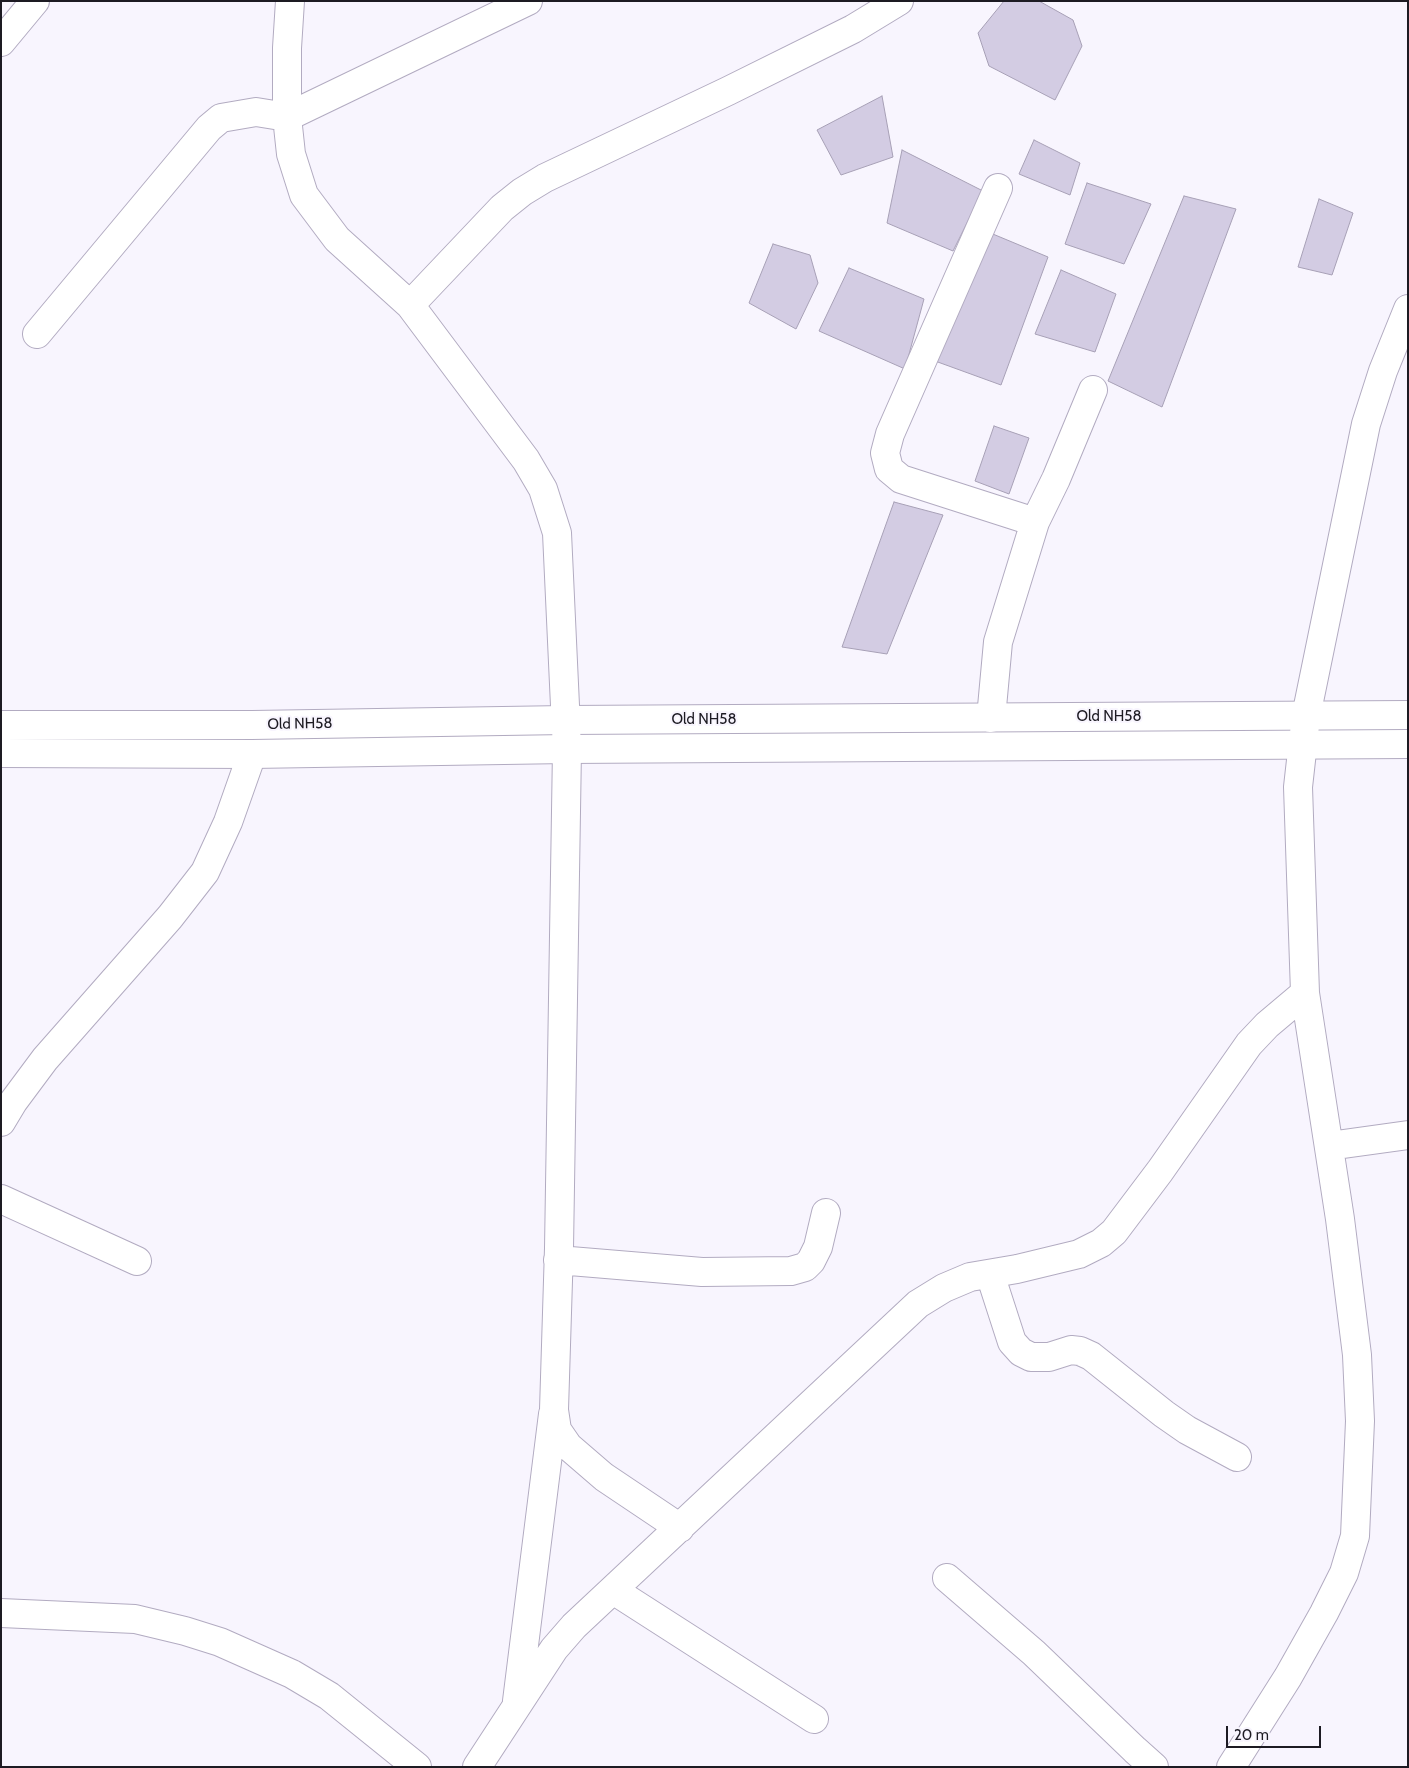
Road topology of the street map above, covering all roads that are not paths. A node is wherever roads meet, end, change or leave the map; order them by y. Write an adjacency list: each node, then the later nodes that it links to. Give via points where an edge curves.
1 (35, 1): 5 (street)
2 (290, 1): 6 (street)
3 (528, 1): 6 (street)
4 (899, 1): 8 (street, via 853,29 522,192 502,208)
5 (1, 42)
6 (287, 117): 8 (street, via 291,154 304,195 337,239); 10 (street, via 256,112 221,118 209,128)
7 (998, 188): 12 (street, via 890,434 885,453 889,469 901,479)
8 (410, 305): 16 (street, via 526,460 543,489 557,533)
9 (1408, 309): 13 (street, via 1366,424)
10 (37, 334)
11 (1094, 390): 12 (street)
12 (1035, 522): 15 (street, via 998,642)
13 (1306, 716): 14 (street, Old NH58); 15 (street, Old NH58); 19 (street)
14 (1408, 716)
15 (991, 718): 16 (street, Old NH58)
16 (565, 720): 17 (street, Old NH58); 20 (street)
17 (1, 725)
18 (1408, 744): 19 (street, Old NH58)
19 (1302, 745): 20 (street, Old NH58); 23 (street, via 1298,787)
20 (567, 749): 22 (street, Old NH58); 29 (street)
21 (1, 753): 22 (street, Old NH58)
22 (252, 754): 24 (street, via 228,822 205,872 170,917 45,1059)
23 (1305, 993): 26 (street); 31 (street, via 1249,1044 1114,1232 1079,1254)
24 (1, 1122)
25 (1408, 1135): 26 (street)
26 (1329, 1146): 43 (street, via 1357,1355 1360,1420 1356,1536 1344,1573 1324,1613)
27 (1, 1199): 30 (street)
28 (826, 1213): 29 (street, via 818,1248 811,1261 805,1267 791,1271 702,1272)
29 (558, 1260): 32 (street)
30 (136, 1261)
31 (990, 1274): 33 (street, via 1012,1342 1021,1352 1040,1358 1071,1350 1091,1356 1187,1430); 34 (street, via 970,1277 918,1304)
32 (554, 1410): 34 (street, via 557,1430 568,1446 604,1478); 38 (street)
33 (1237, 1457)
34 (680, 1528): 36 (street)
35 (947, 1578): 42 (street, via 1034,1653)
36 (613, 1590): 38 (street, via 554,1649); 39 (street)
37 (1, 1613): 40 (street, via 135,1619 220,1642 292,1674 329,1696)
38 (516, 1707): 41 (street)
39 (814, 1719)
40 (417, 1767)
41 (477, 1767)
42 (1154, 1767)
43 (1232, 1767)

